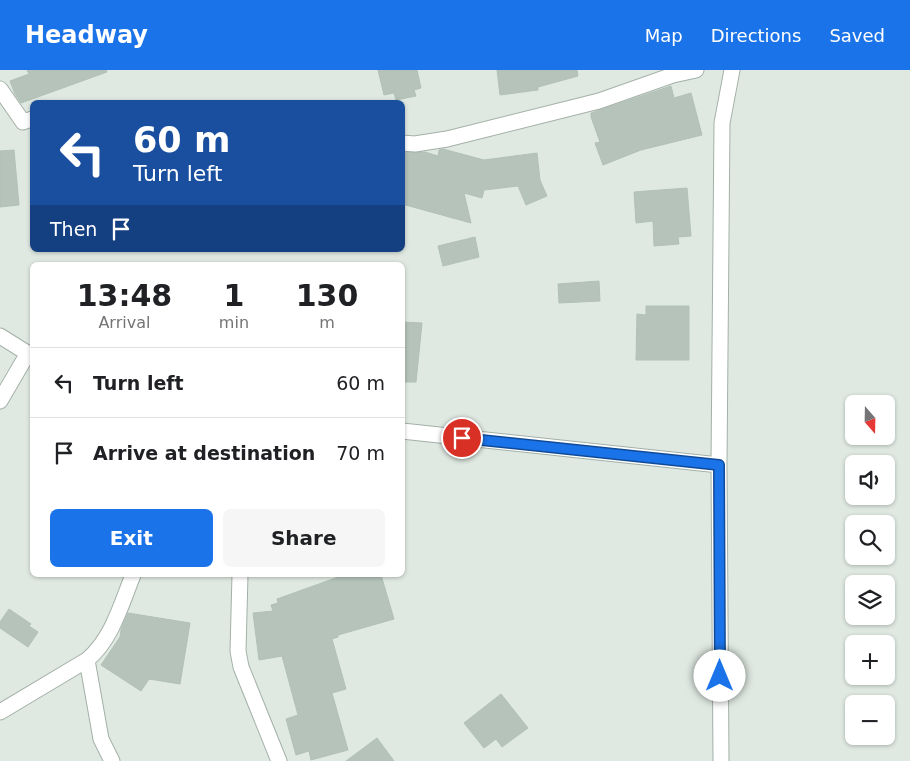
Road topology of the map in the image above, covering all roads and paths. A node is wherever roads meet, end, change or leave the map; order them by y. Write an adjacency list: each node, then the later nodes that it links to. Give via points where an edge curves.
1 (696, 70): 5 (street, via 599,101 446,139)
2 (732, 70): 10 (street, via 722,123)
3 (0, 90): 4 (street, via 23,122)
4 (30, 120)
5 (405, 143)
6 (0, 336): 7 (street)
7 (30, 354): 8 (street)
8 (0, 401)
9 (405, 431): 10 (street)
10 (719, 465): 17 (street)
11 (132, 577): 13 (street, via 106,640)
12 (240, 577): 16 (street, via 238,652 241,667)
13 (87, 660): 14 (street); 15 (street, via 101,739)
14 (0, 712)
15 (112, 761)
16 (279, 761)
17 (721, 761)

